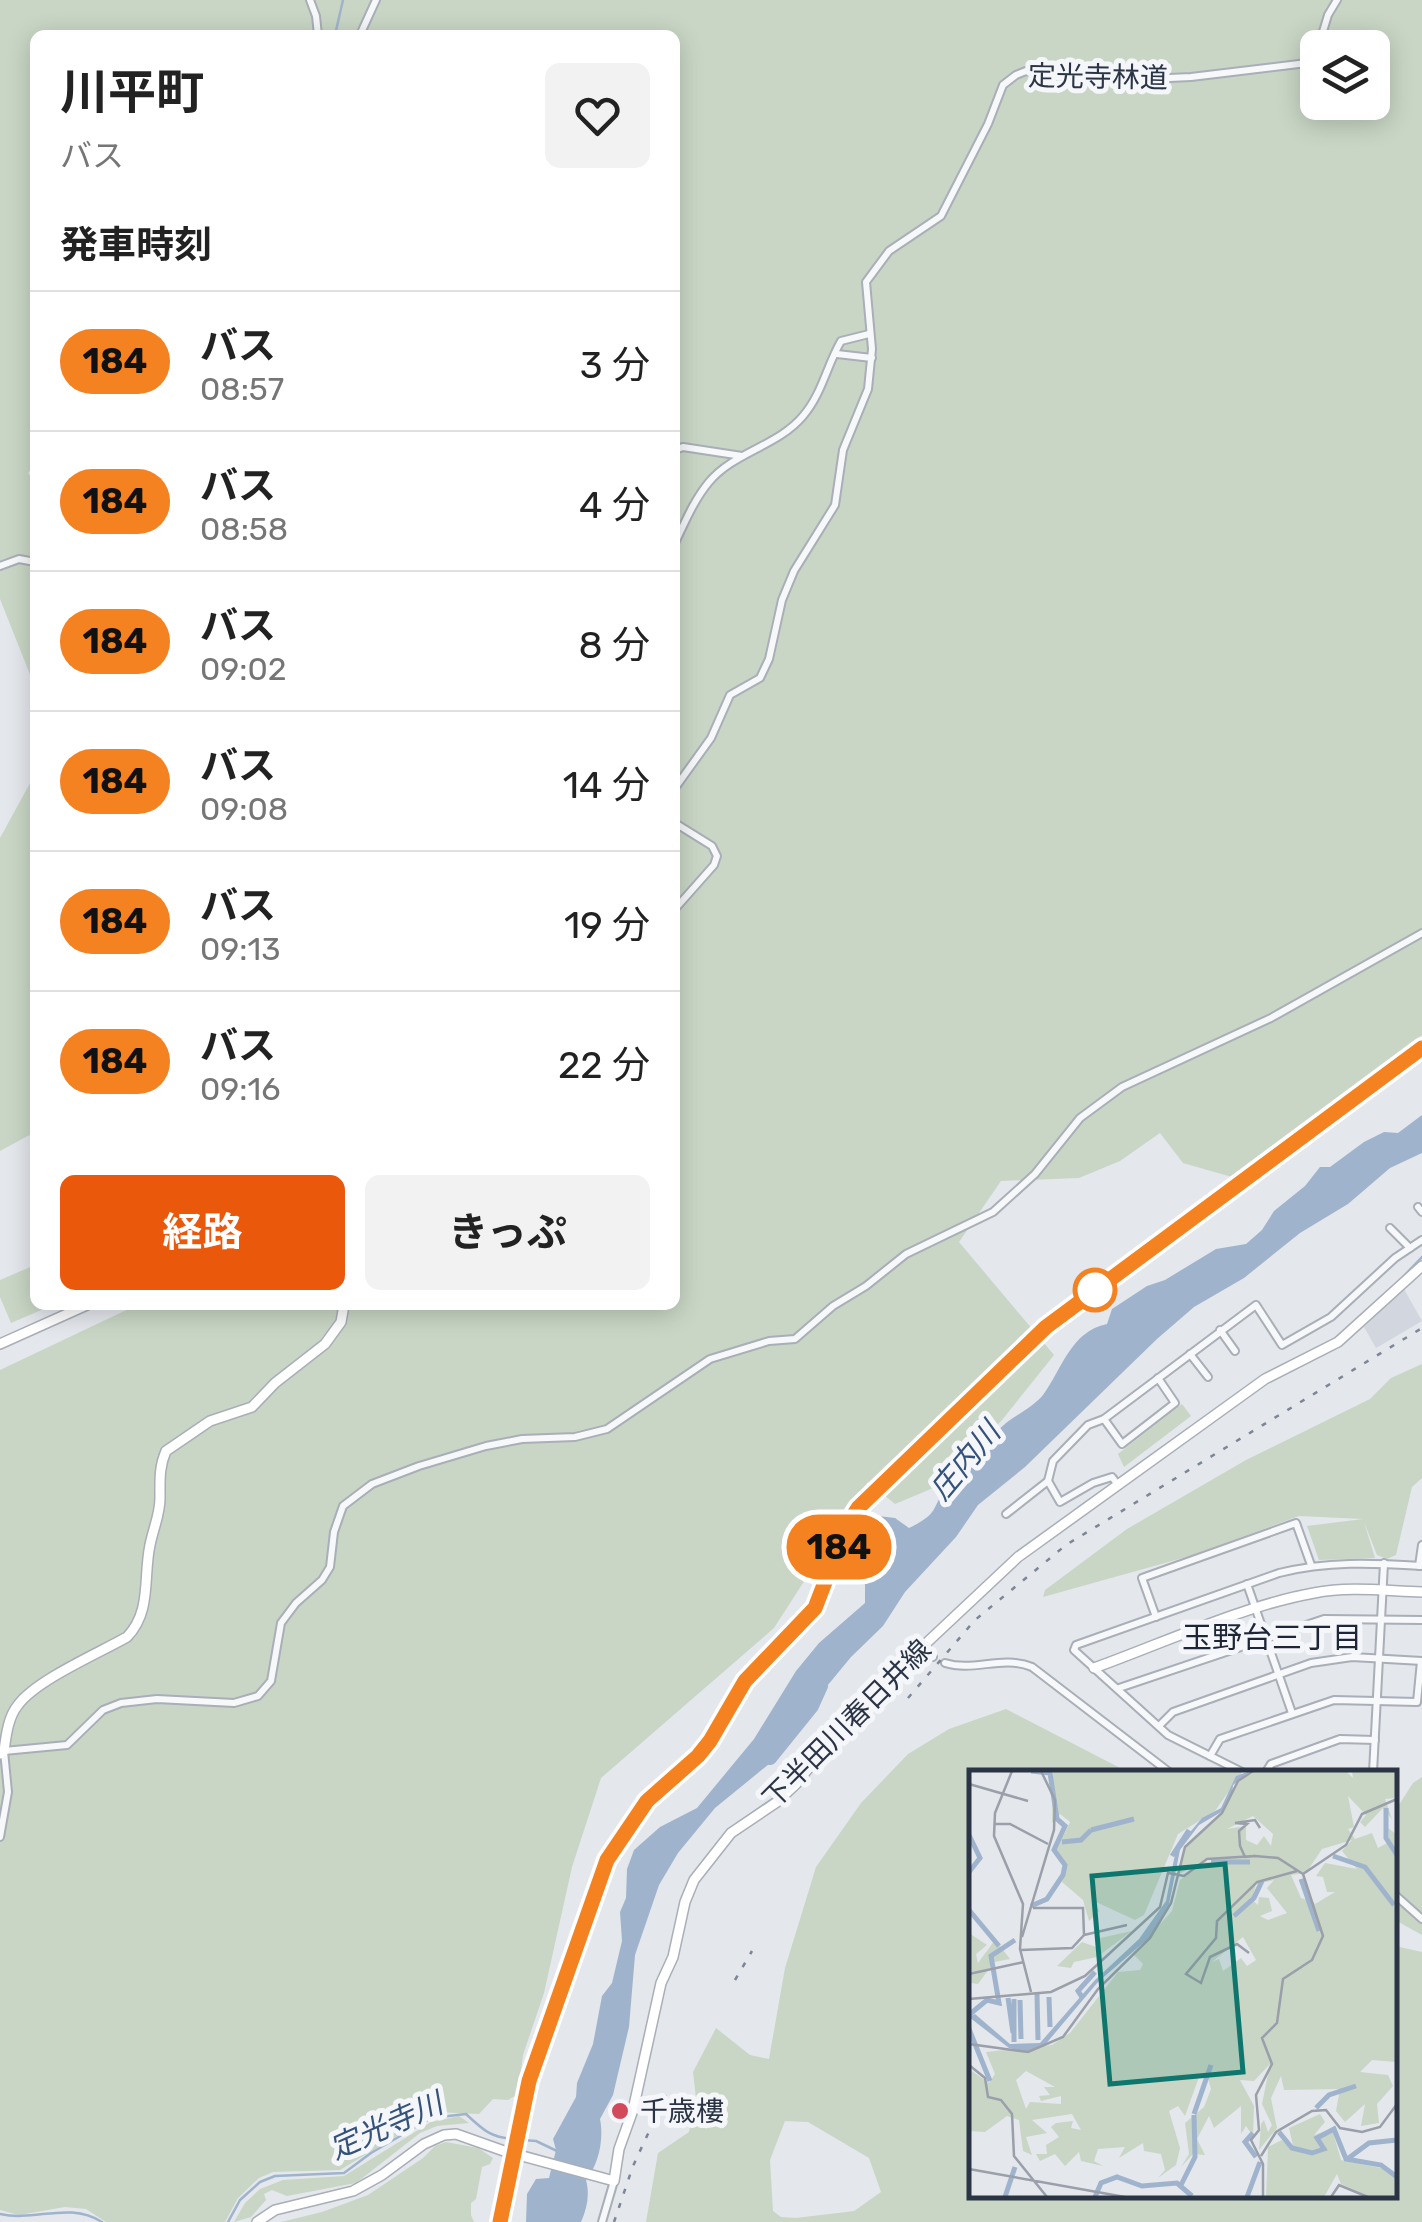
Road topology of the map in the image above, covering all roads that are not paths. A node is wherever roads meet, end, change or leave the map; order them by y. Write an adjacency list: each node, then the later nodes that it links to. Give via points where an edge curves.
1 (310, 0): 4 (street)
2 (376, 0): 5 (street)
3 (1337, 0): 6 (street, 定光寺林道)
4 (317, 30)
5 (362, 30)
6 (1323, 30)
7 (1300, 64): 8 (street, 定光寺林道, via 1126,80 1016,75 1003,86 940,216 888,251 866,282)
8 (869, 334): 9 (street, via 841,341); 10 (street)
9 (837, 354): 10 (street); 12 (street, via 801,419)
10 (872, 358): 16 (street, via 864,406 843,450 834,506 794,571 769,659 760,678 730,695 711,738)
11 (680, 448): 12 (street)
12 (743, 456): 13 (street, via 710,480)
13 (680, 533)
14 (30, 561): 15 (street)
15 (0, 566)
16 (680, 781)
17 (680, 826): 18 (street, via 717,856)
18 (680, 903)
19 (1422, 933): 61 (street, via 1271,1018 1109,1095 993,1212 906,1254 795,1340 710,1359 607,1429 486,1446 372,1484 338,1516 330,1567 281,1623 270,1680 258,1696 234,1704 121,1703 93,1718 68,1745)
20 (1422, 1048): 70 (main road, via 1046,1327 858,1508 815,1608 745,1681 698,1756 647,1801 614,1848 529,2081)
21 (1390, 1228): 23 (street)
22 (1422, 1240): 23 (street)
23 (1410, 1248): 27 (street, via 1331,1317 1282,1344 1256,1305)
24 (1422, 1266): 35 (main road, 下半田川春日井線, via 1355,1330 1265,1379)
25 (76, 1310): 28 (main road)
26 (343, 1310): 61 (main road, via 325,1344 252,1407 210,1422 166,1450 137,1627 19,1703)
27 (1220, 1330): 29 (street); 30 (street)
28 (0, 1344)
29 (1235, 1351)
30 (1190, 1354): 31 (street); 32 (street)
31 (1208, 1377)
32 (1158, 1378): 33 (street); 33 (street, via 1175,1402 1122,1444)
33 (1104, 1419): 34 (street, via 1088,1425 1053,1461)
34 (1048, 1481): 35 (street, via 1060,1502 1112,1477); 36 (street)
35 (1118, 1485): 49 (main road, 下半田川春日井線, via 1018,1557)
36 (1006, 1514)
37 (1422, 1545): 40 (street)
38 (1384, 1564): 39 (street); 40 (street); 42 (street)
39 (1311, 1565): 41 (street); 45 (street, via 1296,1523 1142,1578)
40 (1420, 1566)
41 (1247, 1584): 44 (street); 45 (street)
42 (1383, 1590): 43 (main road); 44 (main road, via 1328,1590); 46 (street)
43 (1422, 1592)
44 (1256, 1609): 48 (street); 54 (main road)
45 (1156, 1616): 54 (street, via 1076,1645)
46 (1382, 1618): 47 (street); 48 (street, via 1324,1618); 51 (street)
47 (1422, 1620)
48 (1266, 1636): 55 (street); 56 (street)
49 (922, 1647): 50 (street); 71 (main road, 下半田川春日井線, via 796,1784 731,1833 694,1880 660,1983)
50 (934, 1657)
51 (1379, 1659): 52 (street); 55 (street, via 1331,1659); 57 (street)
52 (1421, 1661): 57 (street, via 1416,1702)
53 (945, 1664): 63 (street, via 1032,1667)
54 (1094, 1668): 56 (street)
55 (1278, 1673): 58 (street); 59 (street, via 1173,1712)
56 (1118, 1688): 59 (street)
57 (1377, 1700): 58 (street, via 1334,1700); 60 (street)
58 (1292, 1713): 62 (street, via 1220,1739)
59 (1159, 1726): 62 (street)
60 (1375, 1740): 65 (street, via 1340,1739); 66 (street)
61 (2, 1752): 67 (street, via 8,1792)
62 (1210, 1756): 64 (street)
63 (1166, 1770)
64 (1238, 1770)
65 (1267, 1770)
66 (1373, 1770)
67 (0, 1837)
68 (1397, 1897): 69 (street)
69 (1422, 1919)
70 (517, 2152): 71 (main road); 72 (main road, via 444,2135 353,2191 275,2210); 73 (main road)
71 (614, 2180): 74 (street)
72 (257, 2222)
73 (500, 2222)
74 (602, 2222)

